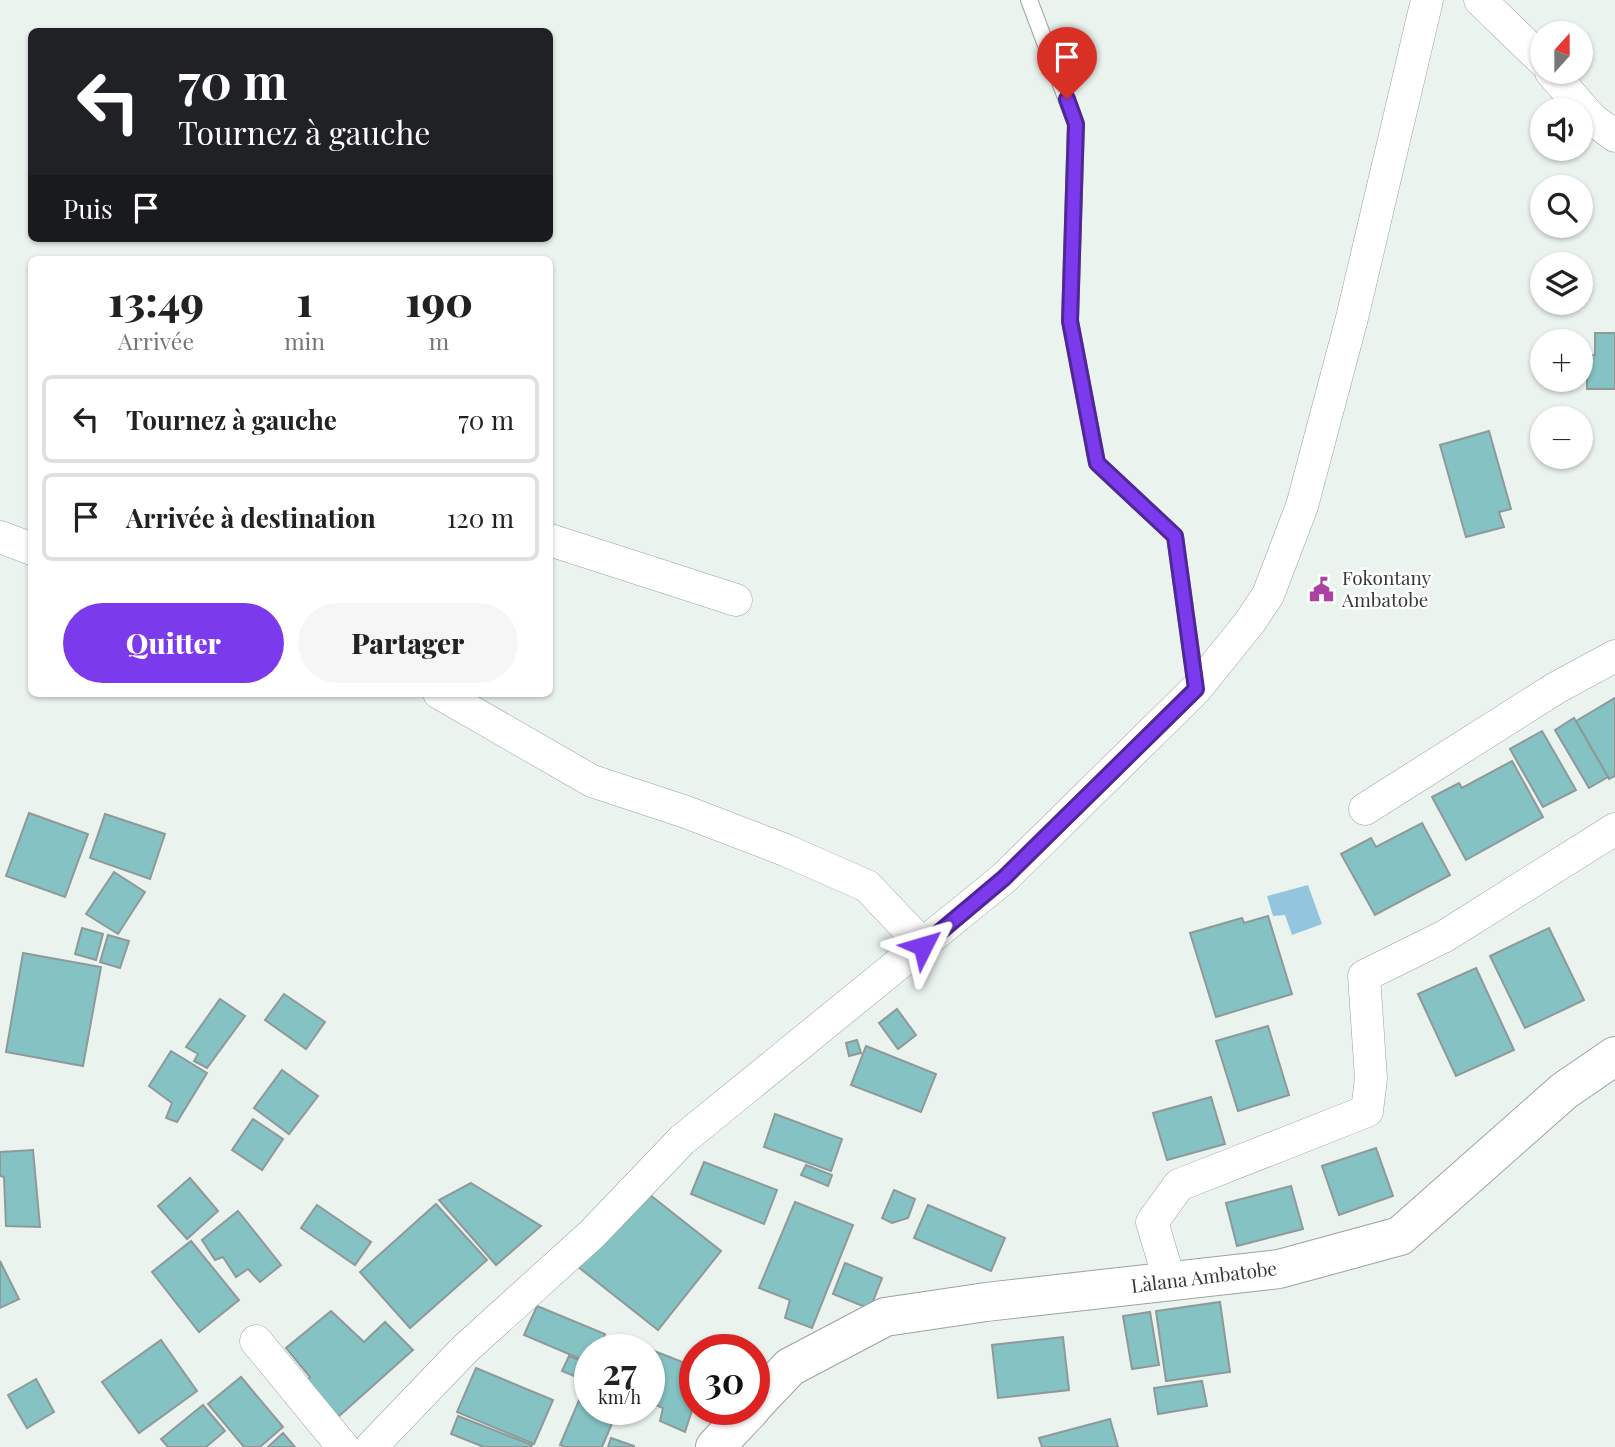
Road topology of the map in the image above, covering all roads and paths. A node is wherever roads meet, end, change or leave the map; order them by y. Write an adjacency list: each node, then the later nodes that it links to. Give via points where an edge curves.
1 (1029, 0): 12 (lane, via 1076,124 1070,321 1097,463 1175,536)
2 (1427, 0): 12 (street, via 1302,506 1268,595)
3 (1480, 0): 4 (street)
4 (1530, 48)
5 (1562, 84): 6 (street, via 1592,119)
6 (1615, 136)
7 (0, 537): 9 (street)
8 (553, 541): 10 (street)
9 (28, 548)
10 (736, 600)
11 (1615, 656): 14 (street, via 1556,688)
12 (1196, 689): 16 (street, via 1004,878)
13 (446, 697): 16 (street, via 592,781 735,831 867,886)
14 (1365, 809)
15 (1615, 829): 18 (street, via 1445,936 1364,976 1371,1078 1367,1111 1179,1185 1152,1222)
16 (923, 946): 22 (street, via 682,1140 592,1234 465,1349)
17 (1615, 1056): 18 (street, Làlana Ambatobe, via 1564,1091 1399,1236 1279,1269)
18 (1170, 1282): 20 (street, Làlana Ambatobe, via 885,1317 790,1367)
19 (256, 1341): 23 (street)
20 (770, 1389)
21 (736, 1425): 24 (street, Làlana Ambatobe)
22 (384, 1446)
23 (343, 1447)
24 (715, 1447)

